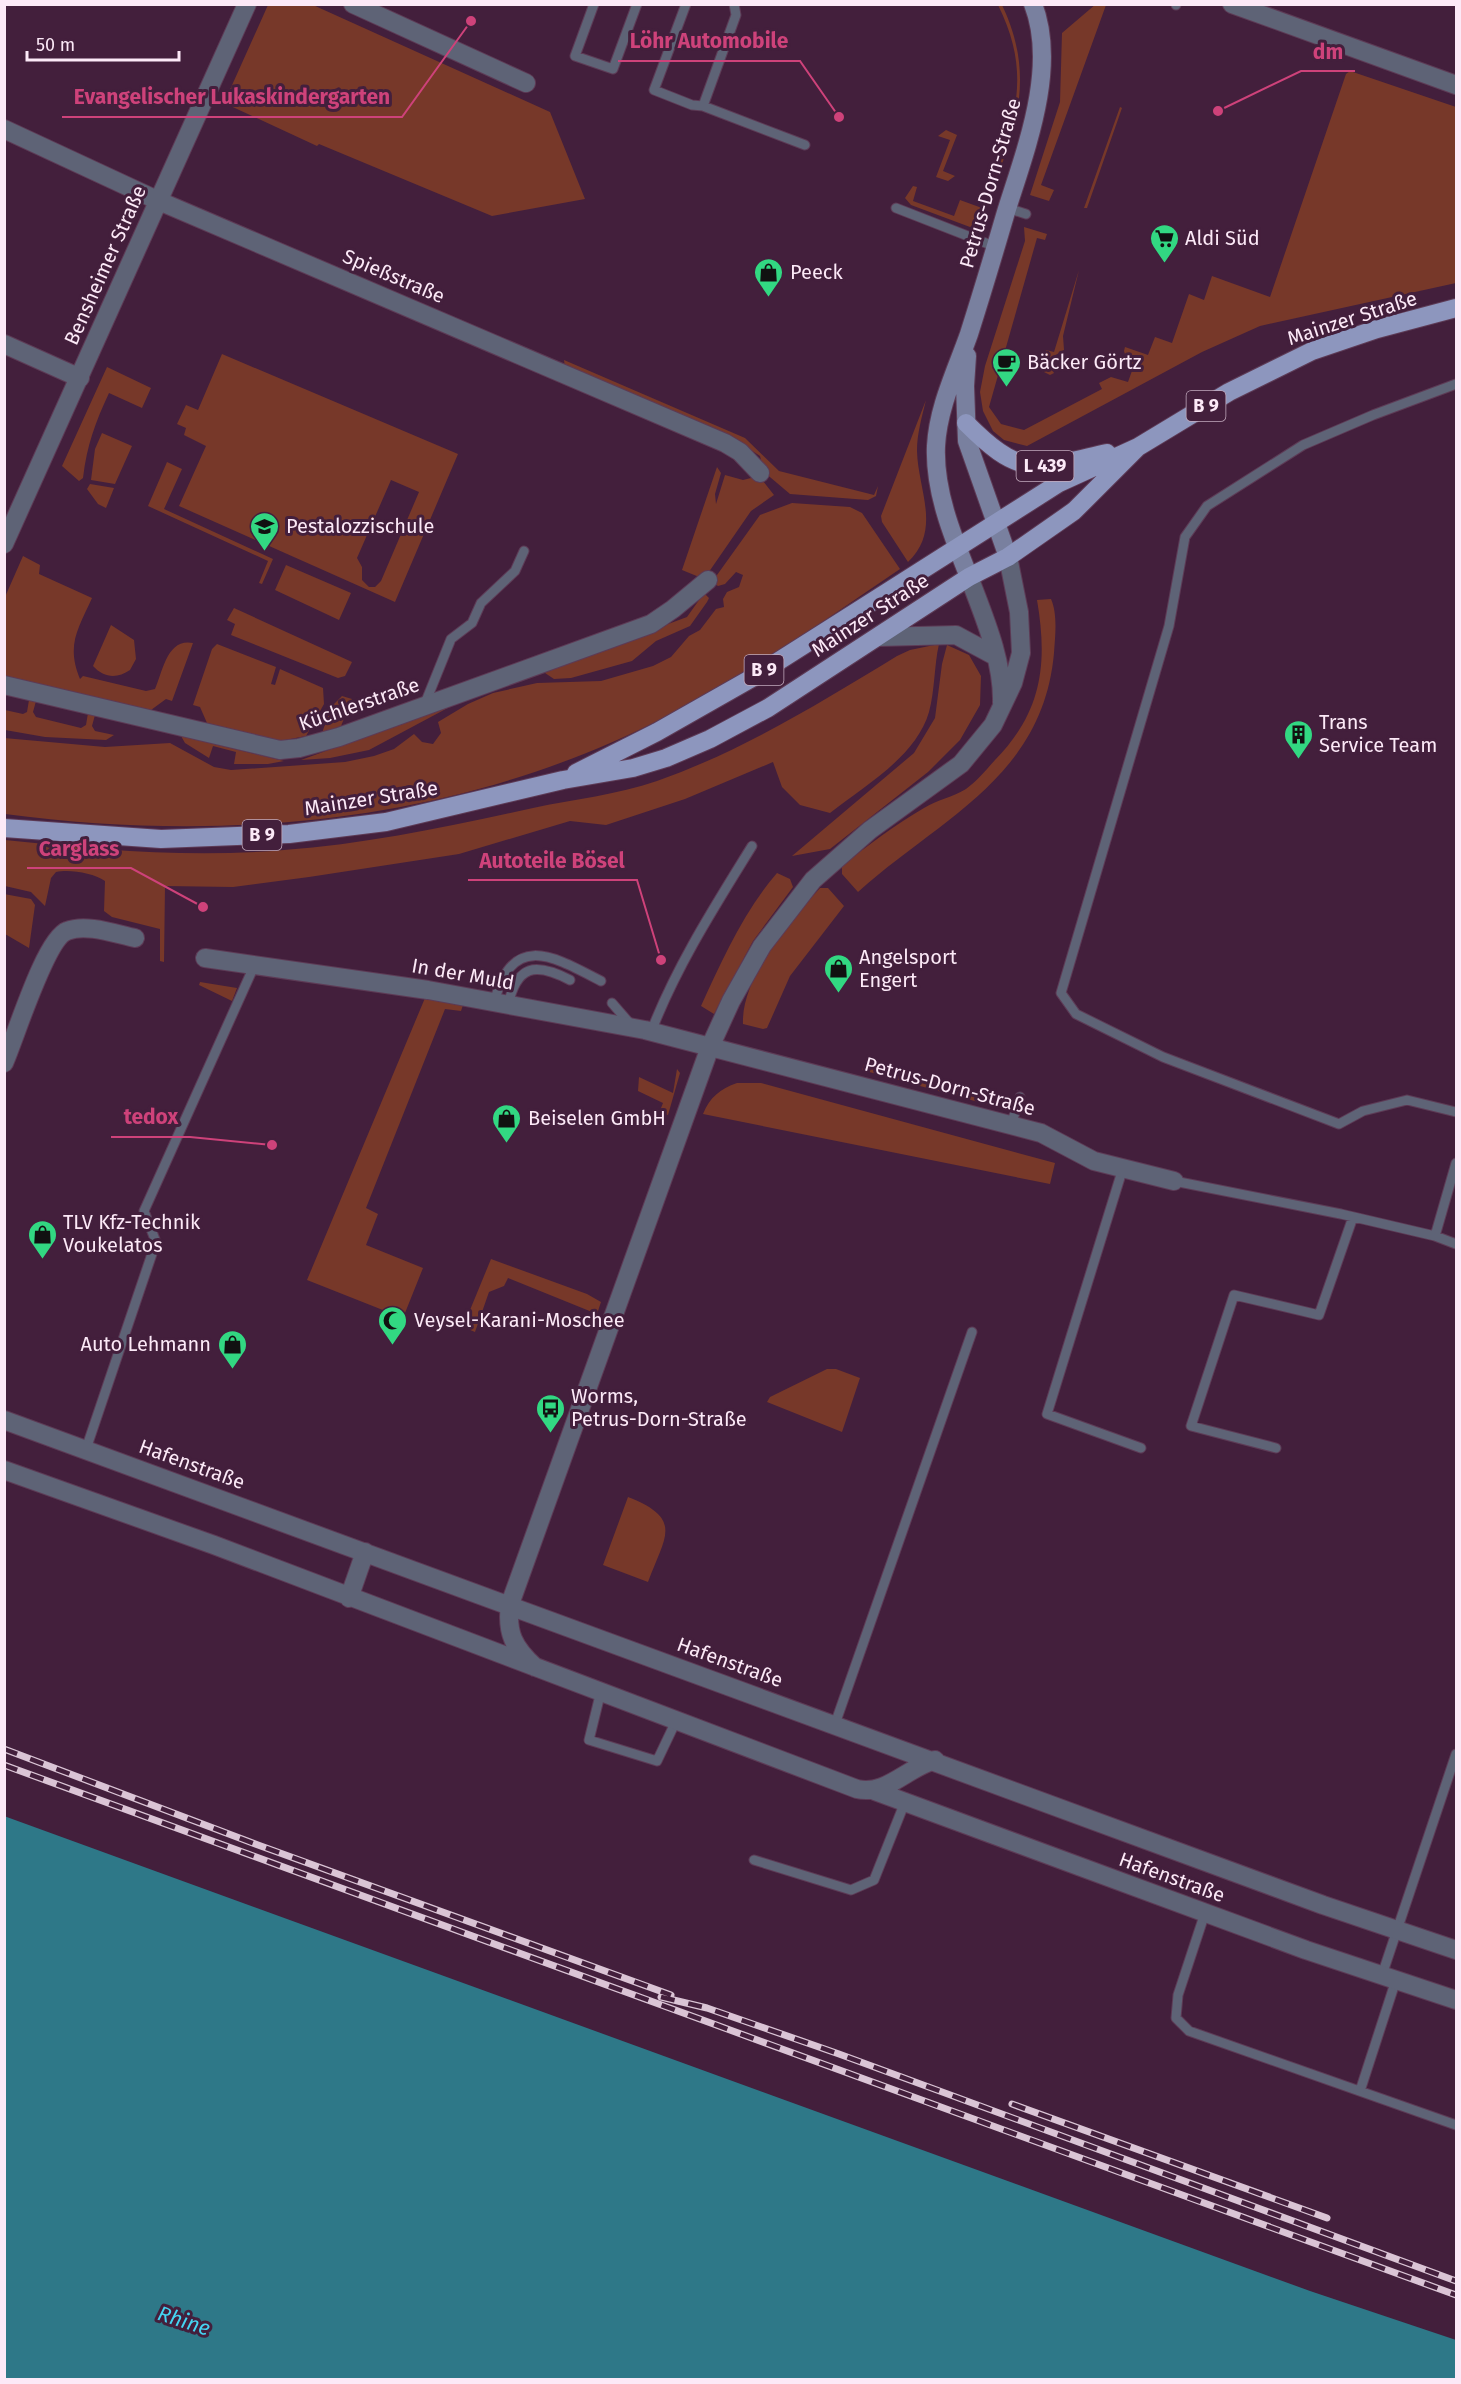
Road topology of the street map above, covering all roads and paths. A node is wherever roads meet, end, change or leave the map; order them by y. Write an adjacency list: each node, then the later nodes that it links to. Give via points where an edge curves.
1 (248, 4): 14 (street, Bensheimer Straße)
2 (353, 4): 9 (street)
3 (594, 4): 4 (lane, via 575,56 613,69)
4 (636, 4)
5 (686, 4): 11 (lane, via 654,90)
6 (734, 4): 11 (lane, via 736,15)
7 (1232, 4): 10 (street)
8 (1036, 6): 16 (main road, Petrus-Dorn-Straße, via 1040,31 1039,91 1031,133)
9 (526, 83)
10 (1456, 85)
11 (703, 106): 13 (lane)
12 (4, 129): 14 (street, Spießstraße)
13 (805, 145)
14 (159, 201): 22 (street, Bensheimer Straße); 26 (street, Spießstraße, via 725,443)
15 (896, 208): 18 (lane)
16 (1008, 208): 17 (lane); 18 (main road, Petrus-Dorn-Straße)
17 (1026, 214)
18 (996, 247): 20 (main road, Petrus-Dorn-Straße)
19 (1456, 308): 25 (main road, Mainzer Straße / B 9, via 1312,351 1229,392)
20 (969, 334): 24 (main road, Petrus-Dorn-Straße); 29 (main road, Petrus-Dorn-Straße, via 940,417 936,448 942,493)
21 (4, 344): 22 (street)
22 (80, 378): 28 (street, Bensheimer Straße)
23 (1456, 384): 53 (lane, via 1303,445 1207,506 1185,537 1169,626 1061,993 1076,1014 1164,1057 1339,1124 1363,1112 1407,1100)
24 (966, 423): 25 (main road, L 439, via 997,453 1028,466 1041,467); 27 (main road, Petrus-Dorn-Straße, via 973,462)
25 (1138, 447): 27 (main road, Mainzer Straße / B 9, via 1059,483); 31 (main road, Mainzer Straße / B 9, via 1074,511)
26 (760, 473)
27 (996, 524): 29 (main road, Mainzer Straße / B 9); 31 (main road, Petrus-Dorn-Straße)
28 (4, 544)
29 (956, 546): 32 (main road, Petrus-Dorn-Straße); 39 (main road, Mainzer Straße / B 9, via 735,688)
30 (524, 551): 37 (lane, via 515,571 482,603 472,623 451,639)
31 (1008, 557): 32 (main road, Mainzer Straße / B 9); 38 (street, Petrus-Dorn-Straße, via 1019,612 1021,653)
32 (969, 577): 34 (main road, Mainzer Straße / B 9); 35 (street, Petrus-Dorn-Straße)
33 (708, 580): 37 (street, Küchlerstraße, via 651,624)
34 (878, 638): 35 (street, via 956,635); 39 (main road, Mainzer Straße / B 9, via 768,708 710,739 633,768)
35 (996, 657): 38 (street, Petrus-Dorn-Straße)
36 (4, 685): 37 (street, Küchlerstraße, via 280,750 339,737)
37 (424, 706)
38 (1001, 709): 50 (street, Petrus-Dorn-Straße, via 961,764 843,851 800,895 747,970)
39 (562, 780): 40 (main road, Mainzer Straße / B 9, via 386,822 290,834 161,839)
40 (4, 828)
41 (752, 846): 49 (lane)
42 (135, 938): 51 (street, via 81,929 66,931 56,939 41,967)
43 (205, 958): 44 (street, In der Muld)
44 (255, 964): 48 (street, In der Muld); 65 (lane, via 144,1211 156,1242)
45 (570, 980): 48 (lane, via 548,970 526,972 515,981)
46 (601, 981): 48 (lane, via 551,956 530,957 512,964 504,973)
47 (612, 1003): 49 (lane)
48 (501, 1004): 49 (street, In der Muld)
49 (643, 1030): 50 (street, In der Muld)
50 (710, 1047): 54 (street, Petrus-Dorn-Straße); 69 (street, Petrus-Dorn-Straße)
51 (4, 1064)
52 (1020, 1097): 54 (lane)
53 (1456, 1112)
54 (1011, 1125): 56 (street, Petrus-Dorn-Straße, via 1041,1133 1094,1161)
55 (1456, 1163): 59 (lane)
56 (1123, 1168): 57 (street, Petrus-Dorn-Straße); 63 (lane, via 1047,1414)
57 (1174, 1181): 58 (lane)
58 (1353, 1217): 59 (lane); 64 (lane, via 1319,1316 1234,1295 1230,1305 1191,1426)
59 (1435, 1236): 60 (lane)
60 (1456, 1244)
61 (972, 1332): 73 (lane)
62 (4, 1420): 65 (street, Hafenstraße)
63 (1141, 1448)
64 (1276, 1448)
65 (86, 1449): 67 (street, Hafenstraße)
66 (4, 1470): 68 (street, Hafenstraße)
67 (365, 1552): 68 (street); 69 (street, Hafenstraße)
68 (349, 1598): 70 (street, Hafenstraße)
69 (510, 1604): 70 (street, Hafenstraße, via 511,1638); 73 (street, Hafenstraße)
70 (535, 1667): 71 (street, Hafenstraße)
71 (601, 1691): 72 (street, Hafenstraße); 72 (lane, via 589,1740 657,1761)
72 (677, 1719): 76 (street, Hafenstraße, via 857,1789)
73 (835, 1724): 75 (street, Hafenstraße)
74 (1456, 1754): 80 (lane)
75 (935, 1760): 76 (street); 80 (street, Hafenstraße)
76 (875, 1791): 77 (street, Hafenstraße)
77 (905, 1802): 78 (lane, via 874,1880 851,1890); 79 (street, Hafenstraße)
78 (754, 1860)
79 (1205, 1913): 82 (street, Hafenstraße); 84 (lane, via 1178,1995 1176,2018 1189,2031)
80 (1398, 1930): 81 (street, Hafenstraße); 82 (lane)
81 (1456, 1950)
82 (1389, 1977): 83 (street, Hafenstraße); 84 (lane)
83 (1456, 2000)
84 (1360, 2091): 85 (lane)
85 (1456, 2125)

